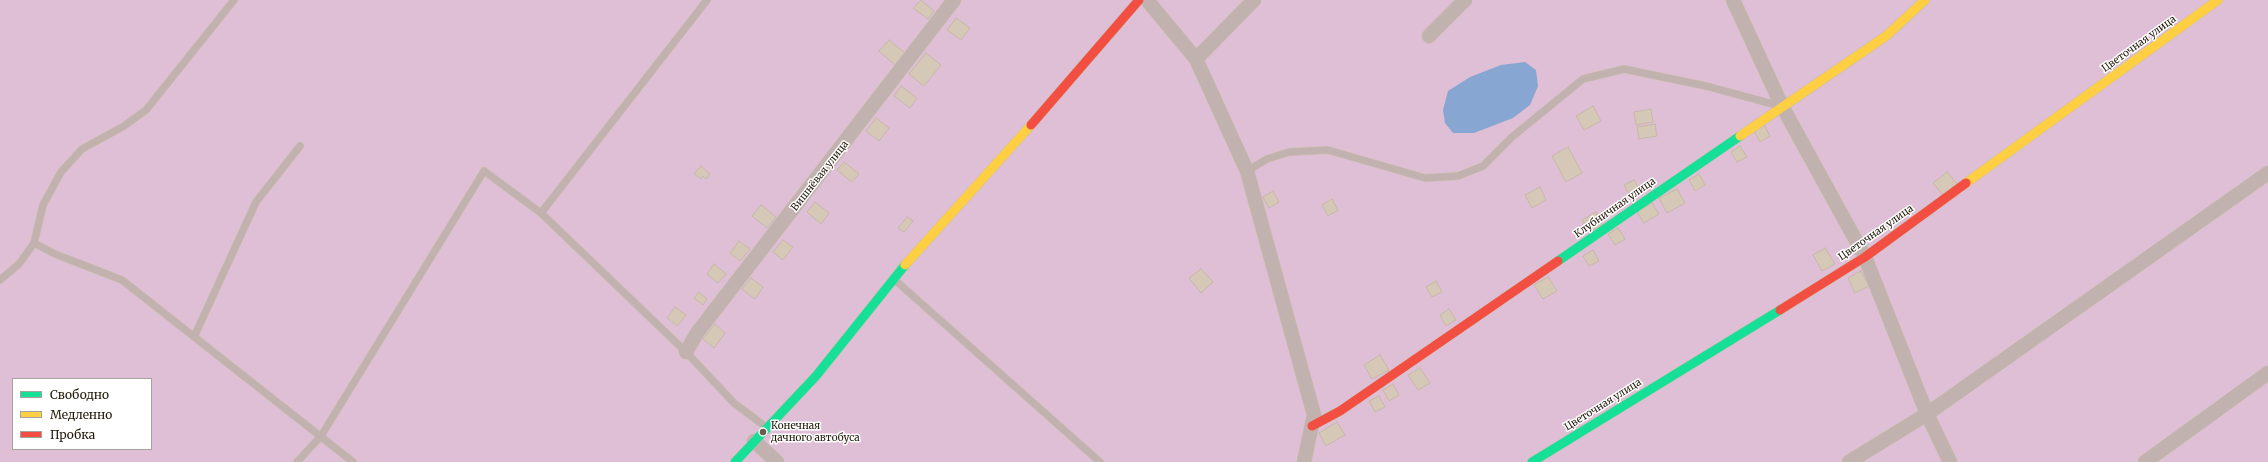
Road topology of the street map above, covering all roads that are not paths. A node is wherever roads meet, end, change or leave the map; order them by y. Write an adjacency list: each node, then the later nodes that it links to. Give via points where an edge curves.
1 (234, 0): 18 (lane, via 146,110 124,126 82,149 61,172 43,205)
2 (707, 0): 17 (lane)
3 (954, 0): 23 (street, Вишнёвая улица, via 697,333)
4 (1139, 0): 20 (street, via 996,165)
5 (1147, 0): 12 (street)
6 (1254, 0): 12 (street)
7 (1465, 0): 11 (street)
8 (1733, 0): 13 (street)
9 (1925, 0): 13 (street, Клубничная улица, via 1886,36)
10 (2218, 0): 19 (street, Цветочная улица)
11 (1429, 36)
12 (1196, 59): 15 (street)
13 (1782, 106): 15 (lane, via 1706,86 1624,69 1583,79 1512,137 1483,166 1458,176 1425,178 1328,150 1289,152 1267,159); 19 (street); 26 (street, Клубничная улица, via 1340,411)
14 (300, 146): 22 (lane, via 256,202)
15 (1247, 171): 26 (street, via 1314,415)
16 (2268, 173): 25 (street)
17 (541, 213): 23 (lane); 28 (lane, via 484,171)
18 (34, 243): 21 (lane, via 19,264); 22 (lane, via 55,254 122,280)
19 (1865, 257): 25 (street); 36 (street, Цветочная улица)
20 (893, 278): 27 (street, via 816,376); 34 (lane)
21 (0, 280)
22 (194, 337): 28 (lane)
23 (686, 352): 27 (lane, via 734,403)
24 (2268, 373): 39 (street)
25 (1927, 414): 37 (street); 38 (street)
26 (1312, 426): 35 (street)
27 (766, 428): 29 (street)
28 (320, 436): 30 (lane); 31 (lane)
29 (754, 441): 32 (street); 33 (street)
30 (297, 462)
31 (353, 462)
32 (735, 462)
33 (777, 462)
34 (1100, 462)
35 (1304, 462)
36 (1532, 462)
37 (1849, 462)
38 (1950, 462)
39 (2145, 462)

